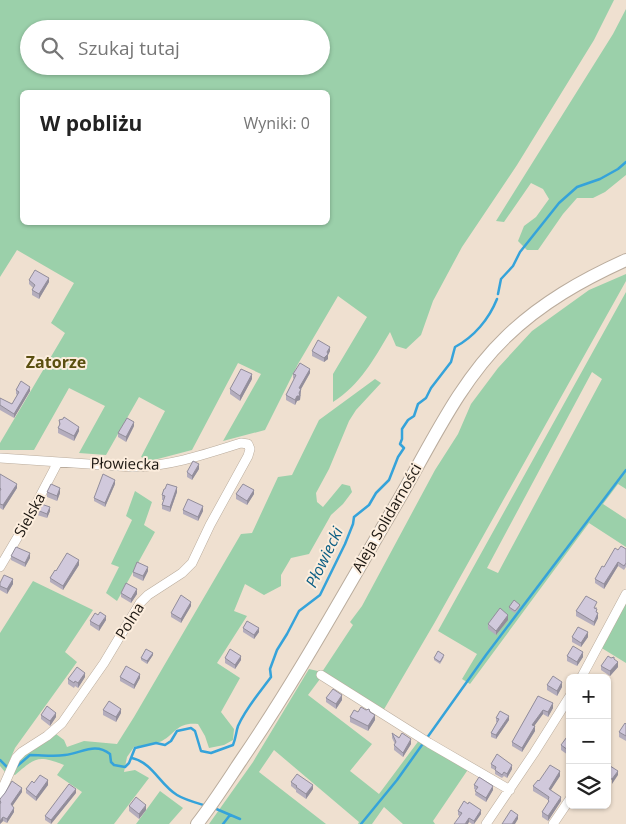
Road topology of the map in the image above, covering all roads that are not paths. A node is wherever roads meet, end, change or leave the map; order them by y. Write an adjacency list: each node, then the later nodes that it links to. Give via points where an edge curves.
1 (626, 260): 13 (main road, Aleja Solidarności, via 583,280 532,313 470,378 297,674)
2 (248, 444): 4 (street, Płowiecka, via 241,443 150,467); 11 (street, Polna, via 248,456 192,563 144,599 62,722 13,762)
3 (0, 458): 4 (street, Płowiecka)
4 (58, 462): 5 (street, Sielska)
5 (0, 567)
6 (626, 594): 8 (street)
7 (321, 674): 10 (street)
8 (583, 674)
9 (566, 702): 10 (street)
10 (510, 790): 14 (street)
11 (0, 794)
12 (566, 805): 15 (street)
13 (199, 821)
14 (486, 824)
15 (553, 824)

